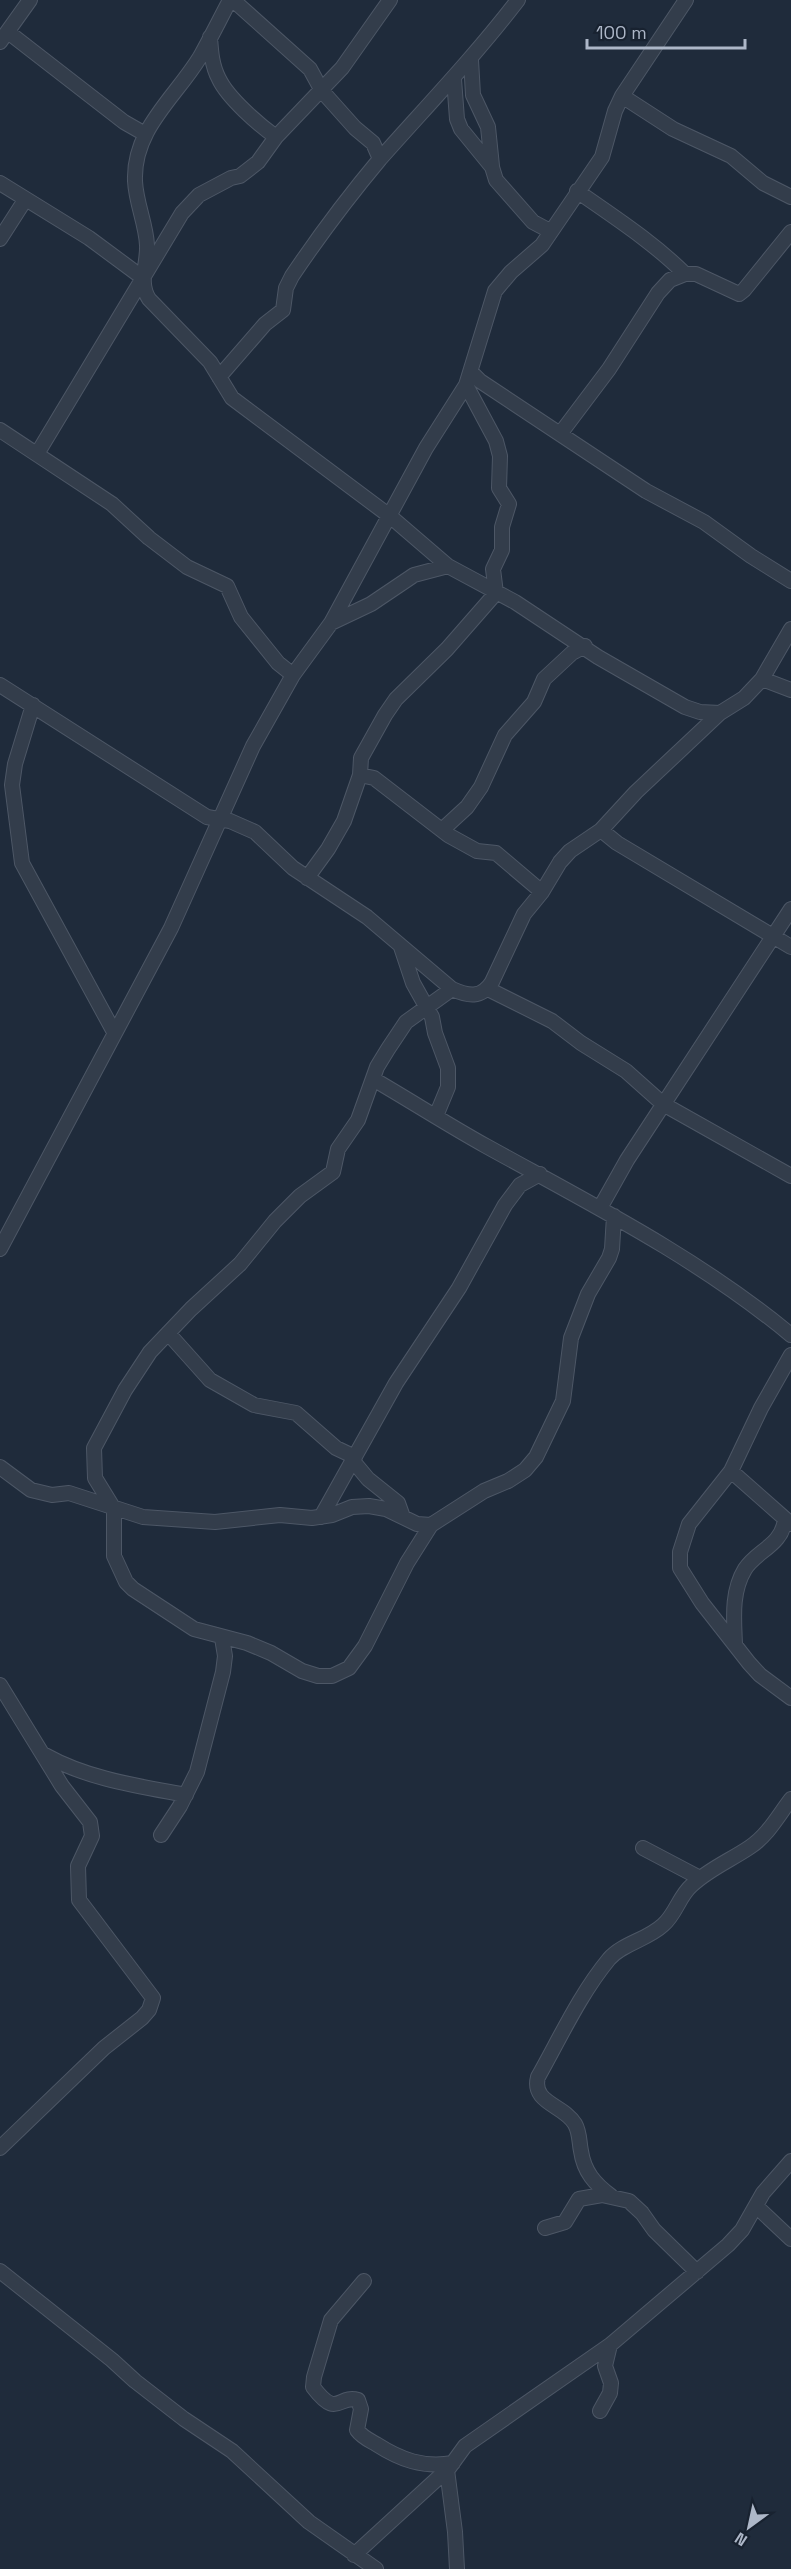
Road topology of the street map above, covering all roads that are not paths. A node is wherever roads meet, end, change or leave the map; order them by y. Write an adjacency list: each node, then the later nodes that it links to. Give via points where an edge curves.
1 (30, 0): 6 (street)
2 (231, 0): 7 (street); 10 (street, via 310,69)
3 (390, 0): 10 (street)
4 (518, 0): 8 (street)
5 (686, 0): 11 (street)
6 (4, 37): 12 (street)
7 (210, 37): 12 (street); 13 (street, via 211,57 223,87)
8 (471, 60): 9 (street); 15 (street, via 473,95 488,127)
9 (454, 79): 14 (street); 15 (street, via 461,129)
10 (322, 91): 13 (street); 14 (street, via 373,143)
11 (622, 96): 17 (street, via 605,152); 18 (street, via 674,129 731,156 763,183)
12 (145, 134): 24 (street, via 135,181 147,246)
13 (276, 137): 24 (street, via 249,170 193,201)
14 (380, 159): 25 (street, via 298,268 286,288 283,309)
15 (492, 166): 20 (street, via 496,180 533,222)
16 (0, 183): 19 (street)
17 (577, 191): 20 (street); 23 (street, via 642,237)
18 (791, 197)
19 (25, 200): 22 (street); 24 (street, via 89,238)
20 (550, 231): 26 (street, via 542,245 495,291)
21 (791, 232): 23 (street, via 739,294 707,277)
22 (0, 239)
23 (685, 274): 28 (street, via 663,286 609,369)
24 (143, 278): 25 (street, via 149,299 200,350); 29 (street)
25 (219, 377): 30 (street, via 232,398)
26 (468, 378): 28 (street, via 480,381); 30 (street); 33 (street, via 499,448 499,488 509,504 502,527 502,550 493,569)
27 (0, 430): 29 (street)
28 (560, 434): 32 (street, via 646,491 704,522)
29 (38, 454): 37 (street, via 112,504 187,567 227,586 241,616)
30 (391, 517): 31 (street); 34 (street)
31 (448, 566): 33 (street); 34 (street, via 414,575 371,604)
32 (791, 581)
33 (496, 592): 36 (street); 43 (street, via 447,649 396,699 362,758)
34 (331, 623): 37 (street)
35 (791, 629): 38 (street)
36 (585, 646): 42 (street, via 685,707); 45 (street, via 544,679 534,702 505,735 481,787 467,807)
37 (293, 675): 44 (street, via 253,746)
38 (762, 679): 40 (street); 42 (street, via 744,698)
39 (0, 685): 41 (street)
40 (791, 690)
41 (33, 705): 44 (street, via 207,817); 56 (street, via 12,785 22,863)
42 (720, 713): 46 (street)
43 (360, 775): 45 (street, via 374,778); 47 (street, via 340,828)
44 (221, 819): 47 (street, via 255,832); 56 (street, via 171,928)
45 (442, 830): 48 (street, via 477,851 496,853)
46 (601, 830): 48 (street, via 570,851); 50 (street)
47 (307, 878): 51 (street, via 367,917)
48 (542, 892): 54 (street, via 524,914)
49 (791, 909): 50 (street)
50 (773, 936): 52 (street); 58 (street)
51 (400, 945): 53 (street); 55 (street, via 413,983)
52 (791, 947)
53 (452, 989): 54 (street, via 468,996); 55 (street)
54 (488, 989): 58 (street, via 552,1021 626,1071)
55 (428, 1008): 57 (street, via 406,1022 376,1067); 59 (street, via 449,1075 445,1098)
56 (114, 1032): 64 (street)
57 (373, 1079): 59 (street); 65 (street, via 358,1120 338,1149 334,1170 300,1196 240,1264)
58 (663, 1104): 61 (street); 62 (street)
59 (436, 1116): 60 (street)
60 (540, 1174): 62 (street); 68 (street, via 520,1185 505,1205)
61 (791, 1176)
62 (600, 1208): 63 (street)
63 (614, 1216): 66 (street, via 693,1262); 75 (street, via 609,1258 588,1294 571,1338 563,1401 536,1457 525,1470)
64 (0, 1249)
65 (168, 1333): 68 (street, via 210,1380 254,1405 296,1413); 71 (street, via 125,1390 94,1448 95,1478)
66 (791, 1335)
67 (791, 1355): 70 (street)
68 (354, 1459): 72 (street); 73 (street, via 368,1479 398,1503)
69 (0, 1467): 71 (street, via 31,1490 52,1495 69,1493)
70 (731, 1471): 74 (street); 77 (street, via 689,1524 680,1552 680,1568)
71 (114, 1509): 72 (street, via 143,1517 199,1521 280,1515); 76 (street, via 114,1556 126,1582 194,1629)
72 (321, 1517): 73 (street, via 369,1506)
73 (404, 1517): 75 (street, via 417,1524)
74 (788, 1522): 77 (street, via 750,1563 740,1581 734,1617)
75 (431, 1525): 76 (street, via 349,1668 332,1676 318,1676 247,1643)
76 (222, 1638): 81 (street, via 223,1672 197,1772)
77 (735, 1644): 79 (street, via 760,1675)
78 (0, 1685): 80 (street)
79 (791, 1698)
80 (43, 1754): 81 (street, via 104,1778); 86 (street, via 92,1830 78,1866 79,1900 147,1987 153,2003 142,2019 104,2048)
81 (186, 1795): 83 (street)
82 (791, 1799): 85 (street, via 767,1834)
83 (161, 1836)
84 (644, 1848): 85 (street)
85 (700, 1878): 88 (street, via 663,1925 610,1958 578,2006 536,2084 538,2094 575,2124 587,2173)
86 (0, 2148)
87 (791, 2160): 89 (street)
88 (611, 2196): 90 (street, via 579,2199 565,2222); 93 (street, via 636,2206 654,2230)
89 (756, 2206): 91 (street); 93 (street, via 742,2230)
90 (545, 2228)
91 (791, 2239)
92 (0, 2271): 98 (street, via 135,2381 232,2451 309,2522)
93 (697, 2272): 95 (street)
94 (364, 2281): 97 (street, via 331,2320 313,2387 329,2403 358,2400 362,2409 357,2430 387,2452 407,2461)
95 (610, 2345): 96 (street, via 605,2366 610,2393); 97 (street, via 485,2430 465,2446)
96 (600, 2411)
97 (450, 2466): 98 (street); 100 (street)
98 (354, 2555): 99 (street)
99 (376, 2569)
100 (456, 2569)

